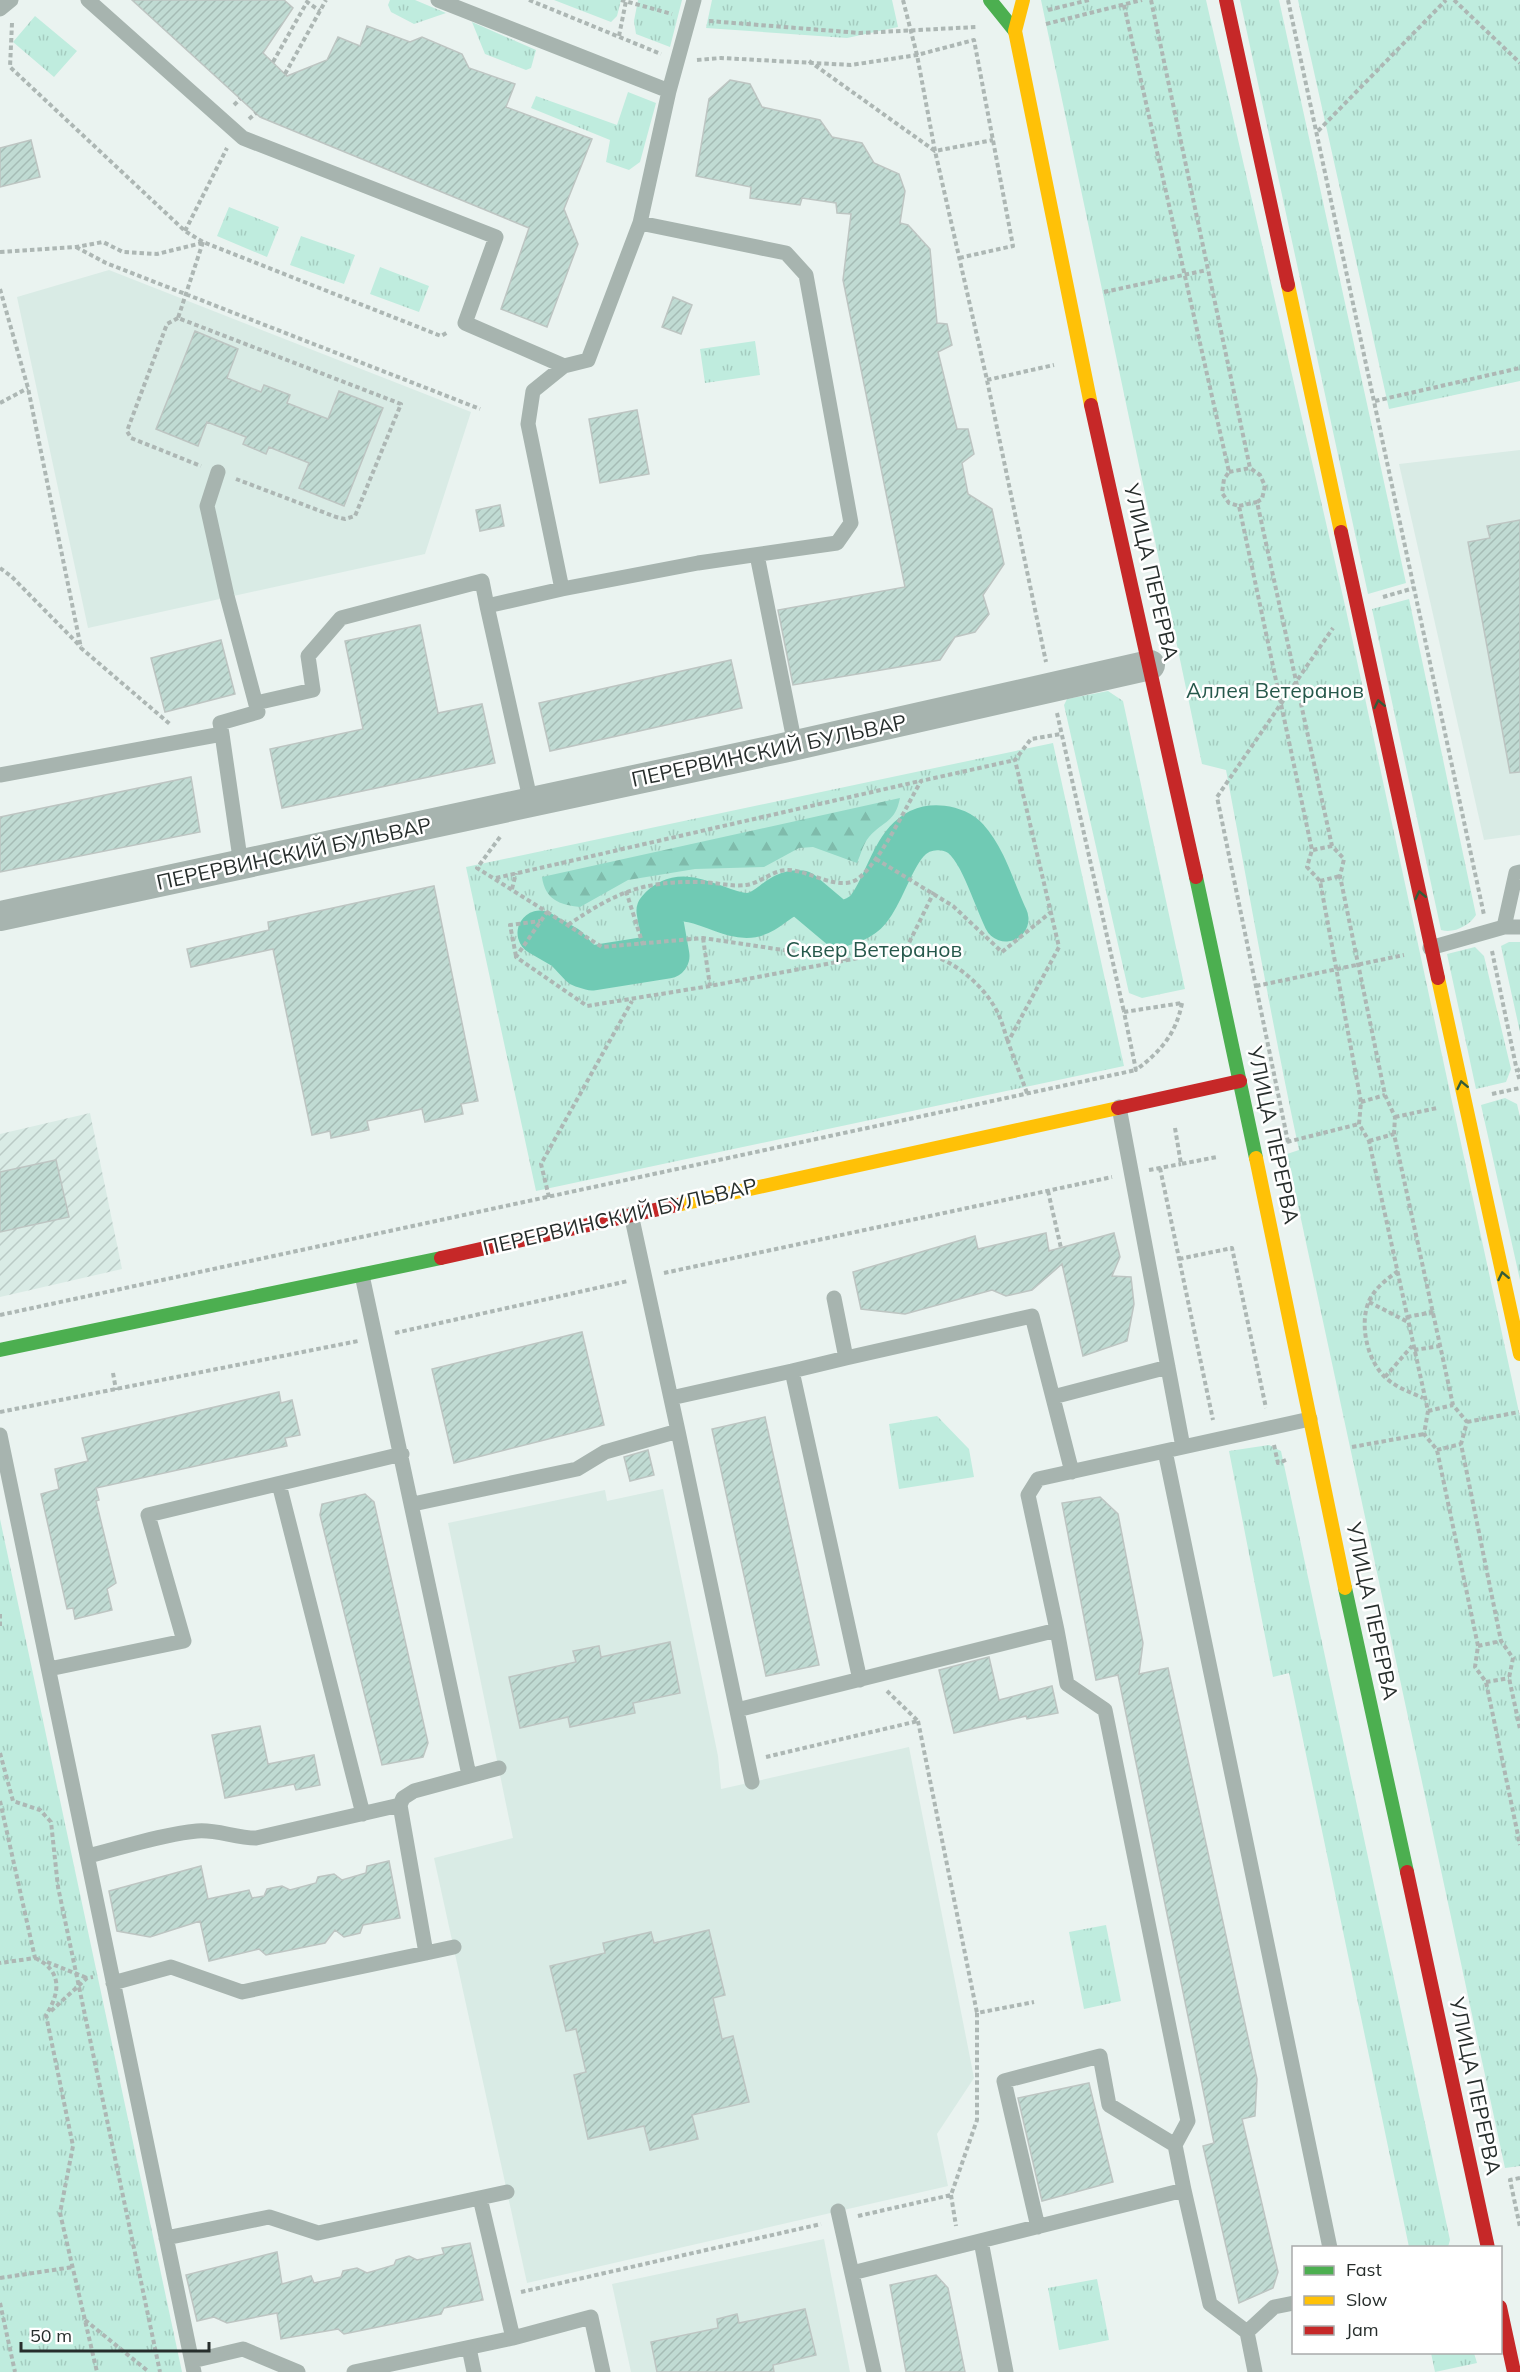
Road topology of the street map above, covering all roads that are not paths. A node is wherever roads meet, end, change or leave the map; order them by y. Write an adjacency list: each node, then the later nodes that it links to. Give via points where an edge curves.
1 (88, 0): 10 (lane, via 243,138 496,237 465,323)
2 (438, 0): 8 (lane)
3 (694, 0): 8 (lane)
4 (990, 0): 7 (street, УЛИЦА ПЕРЕРВА)
5 (1023, 0): 7 (street, УЛИЦА ПЕРЕРВА)
6 (1226, 0): 26 (street, one-way to 6)
7 (1016, 31): 15 (street, УЛИЦА ПЕРЕРВА, via 1081,358)
8 (669, 91): 9 (lane)
9 (640, 223): 10 (lane, via 588,360); 12 (lane, via 786,253 806,274 851,523 837,543)
10 (564, 366): 13 (lane, via 533,391 528,424)
11 (218, 472): 16 (lane, via 207,506)
12 (757, 555): 13 (lane); 18 (lane)
13 (562, 589): 14 (lane)
14 (487, 606): 16 (lane, via 482,581 341,618 308,656 313,690); 20 (lane)
15 (1150, 665): 18 (street, ПЕРЕРВИНСКИЙ БУЛЬВАР); 27 (street, УЛИЦА ПЕРЕРВА)
16 (256, 703): 17 (lane, via 258,712 220,723)
17 (222, 734): 19 (lane); 21 (lane)
18 (795, 745): 20 (street, ПЕРЕРВИНСКИЙ БУЛЬВАР)
19 (0, 775)
20 (527, 804): 21 (street, ПЕРЕРВИНСКИЙ БУЛЬВАР)
21 (241, 865): 23 (street, ПЕРЕРВИНСКИЙ БУЛЬВАР)
22 (1520, 872): 24 (lane, via 1516,873)
23 (0, 916)
24 (1504, 927): 25 (lane); 26 (lane)
25 (1520, 927)
26 (1426, 950): 33 (street, one-way to 26)
27 (1240, 1081): 28 (street, ПЕРЕРВИНСКИЙ БУЛЬВАР); 39 (street, УЛИЦА ПЕРЕРВА)
28 (1119, 1107): 29 (street, ПЕРЕРВИНСКИЙ БУЛЬВАР); 35 (lane)
29 (631, 1214): 30 (street, ПЕРЕРВИНСКИЙ БУЛЬВАР); 38 (lane)
30 (362, 1275): 32 (street, ПЕРЕРВИНСКИЙ БУЛЬВАР); 44 (lane)
31 (834, 1298): 34 (lane)
32 (0, 1350)
33 (1520, 1354)
34 (846, 1358): 36 (lane); 37 (lane, via 1032,1316)
35 (1168, 1367): 37 (lane); 42 (lane)
36 (792, 1371): 38 (lane); 50 (lane)
37 (1053, 1396): 45 (lane)
38 (671, 1398): 40 (lane)
39 (1310, 1419): 42 (lane); 70 (street, УЛИЦА ПЕРЕРВА)
40 (678, 1431): 47 (lane, via 605,1452 577,1469); 51 (lane)
41 (0, 1435): 49 (lane)
42 (1182, 1448): 43 (lane)
43 (1165, 1451): 45 (lane); 69 (lane)
44 (402, 1454): 46 (lane); 47 (lane)
45 (1072, 1472): 48 (lane, via 1038,1479 1028,1495)
46 (279, 1484): 49 (lane, via 148,1515 184,1641); 56 (lane)
47 (413, 1504): 53 (lane)
48 (1057, 1630): 50 (lane); 61 (lane, via 1067,1684 1104,1710 1188,2121)
49 (49, 1669): 57 (lane)
50 (866, 1678): 51 (lane)
51 (737, 1710): 54 (lane)
52 (499, 1768): 53 (lane)
53 (469, 1775): 55 (lane, via 414,1791)
54 (752, 1782)
55 (400, 1805): 56 (lane); 59 (lane)
56 (363, 1814): 57 (lane, via 256,1838 196,1831)
57 (88, 1856): 60 (lane)
58 (454, 1947): 59 (lane)
59 (426, 1953): 60 (lane, via 242,1992 171,1967)
60 (112, 1978): 67 (lane)
61 (1175, 2145): 62 (lane); 66 (lane, via 1109,2105 1100,2056 1004,2081)
62 (1184, 2190): 66 (lane); 74 (lane, via 1210,2304)
63 (507, 2192): 64 (lane)
64 (480, 2198): 67 (lane, via 318,2234 269,2217); 75 (lane)
65 (839, 2216): 71 (lane)
66 (1038, 2227): 68 (lane)
67 (166, 2238): 77 (lane)
68 (981, 2241): 71 (lane); 83 (lane)
69 (1330, 2246)
70 (1488, 2246)
71 (852, 2273): 82 (lane)
72 (1292, 2303): 74 (lane, via 1274,2307)
73 (1502, 2316): 85 (street)
74 (1247, 2331): 84 (lane)
75 (513, 2338): 76 (lane); 81 (lane, via 591,2317)
76 (469, 2348): 79 (lane); 80 (lane)
77 (193, 2367): 78 (lane, via 243,2349)
78 (298, 2372)
79 (354, 2372)
80 (474, 2372)
81 (603, 2372)
82 (874, 2372)
83 (1006, 2372)
84 (1255, 2372)
85 (1514, 2372)

